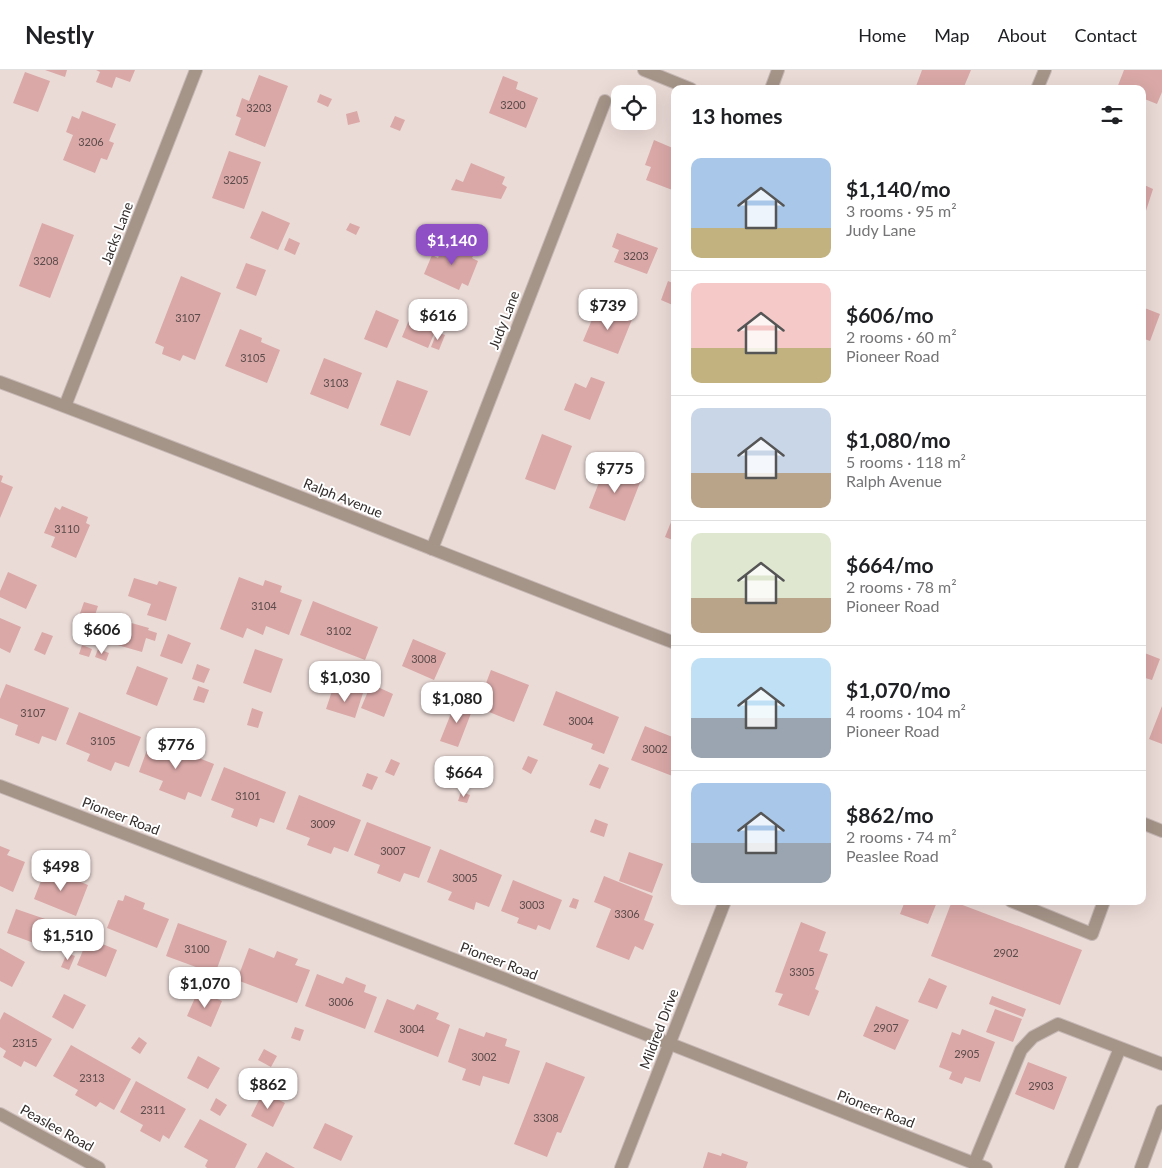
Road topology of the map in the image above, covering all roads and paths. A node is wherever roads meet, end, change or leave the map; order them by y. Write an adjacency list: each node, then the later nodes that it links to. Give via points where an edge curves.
1 (196, 70): 10 (street, Jacks Lane)
2 (644, 70): 5 (street)
3 (778, 70): 6 (street)
4 (1045, 70): 7 (street)
5 (681, 85)
6 (772, 85)
7 (1039, 85)
8 (605, 101): 11 (street, Judy Lane)
9 (0, 382): 10 (street, Ralph Avenue)
10 (65, 406): 11 (street, Ralph Avenue)
11 (432, 549): 12 (street, Ralph Avenue)
12 (671, 641)
13 (0, 786): 19 (street, Pioneer Road)
14 (1146, 825): 15 (street)
15 (1162, 831)
16 (723, 905): 19 (street, Mildred Drive)
17 (1103, 905): 18 (street, via 1092,934)
18 (1036, 906)
19 (669, 1045): 24 (street, Pioneer Road); 26 (street, Mildred Drive)
20 (1120, 1048): 21 (street); 24 (street, via 1058,1024 1033,1037 1021,1050); 27 (street)
21 (1162, 1064)
22 (1162, 1111): 28 (street)
23 (0, 1114): 25 (street, Peaslee Road)
24 (980, 1166)
25 (99, 1168)
26 (621, 1168)
27 (1071, 1168)
28 (1141, 1168)

